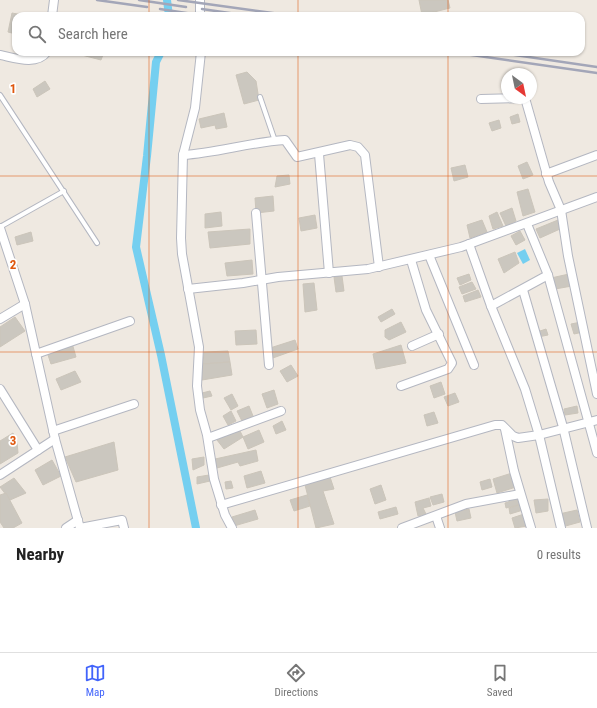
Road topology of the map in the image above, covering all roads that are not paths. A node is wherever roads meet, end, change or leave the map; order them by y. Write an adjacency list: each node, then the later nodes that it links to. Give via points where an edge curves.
1 (54, 0): 3 (street)
2 (200, 0): 4 (street)
3 (52, 12)
4 (200, 12)
5 (0, 55): 6 (street, via 28,61)
6 (42, 56)
7 (201, 56): 15 (street, via 195,108)
8 (0, 95): 18 (lane)
9 (260, 97): 13 (lane)
10 (481, 99): 11 (street)
11 (501, 99)
12 (527, 104): 17 (street)
13 (275, 140): 14 (street, via 285,140 297,157); 15 (street)
14 (319, 154): 28 (street, via 350,145 358,147 365,155); 29 (street)
15 (183, 155): 32 (street, via 181,238)
16 (597, 155): 17 (street)
17 (546, 174): 20 (street)
18 (64, 192): 23 (lane); 24 (lane)
19 (597, 198): 20 (street)
20 (561, 210): 22 (street); 45 (street)
21 (256, 213): 31 (street)
22 (527, 224): 25 (street); 30 (street)
23 (0, 228): 34 (street)
24 (98, 243)
25 (469, 244): 26 (street); 35 (street)
26 (429, 255): 27 (street); 42 (street)
27 (411, 260): 28 (street); 38 (street, via 422,297)
28 (378, 267): 29 (street)
29 (329, 273): 31 (street)
30 (548, 275): 33 (street); 48 (street)
31 (262, 280): 32 (street); 41 (street)
32 (188, 289): 53 (street, via 199,347 197,386 200,410)
33 (523, 290): 35 (street); 49 (street)
34 (25, 304): 36 (street); 40 (street)
35 (491, 306): 52 (street, via 514,359)
36 (0, 319)
37 (130, 321): 40 (street)
38 (439, 334): 39 (street); 43 (street, via 450,358 448,369)
39 (412, 346)
40 (36, 354): 51 (street)
41 (268, 365)
42 (474, 365)
43 (401, 386)
44 (0, 389): 54 (street)
45 (597, 394)
46 (134, 404): 51 (street)
47 (281, 411): 53 (street)
48 (593, 421): 49 (street); 55 (street)
49 (563, 427): 52 (street); 68 (street)
50 (505, 428): 52 (street, via 515,437); 57 (street); 58 (street, via 502,425 495,425)
51 (54, 435): 54 (street); 60 (street)
52 (539, 435): 67 (street)
53 (208, 438): 58 (street, via 214,479)
54 (38, 450): 56 (street)
55 (597, 453)
56 (0, 475)
57 (520, 494): 59 (street, via 466,504); 66 (street)
58 (222, 505): 63 (street)
59 (436, 516): 64 (street); 65 (street)
60 (79, 525): 61 (street); 62 (street, via 122,520)
61 (66, 528)
62 (124, 528)
63 (232, 528)
64 (402, 528)
65 (440, 528)
66 (531, 528)
67 (561, 528)
68 (587, 528)

